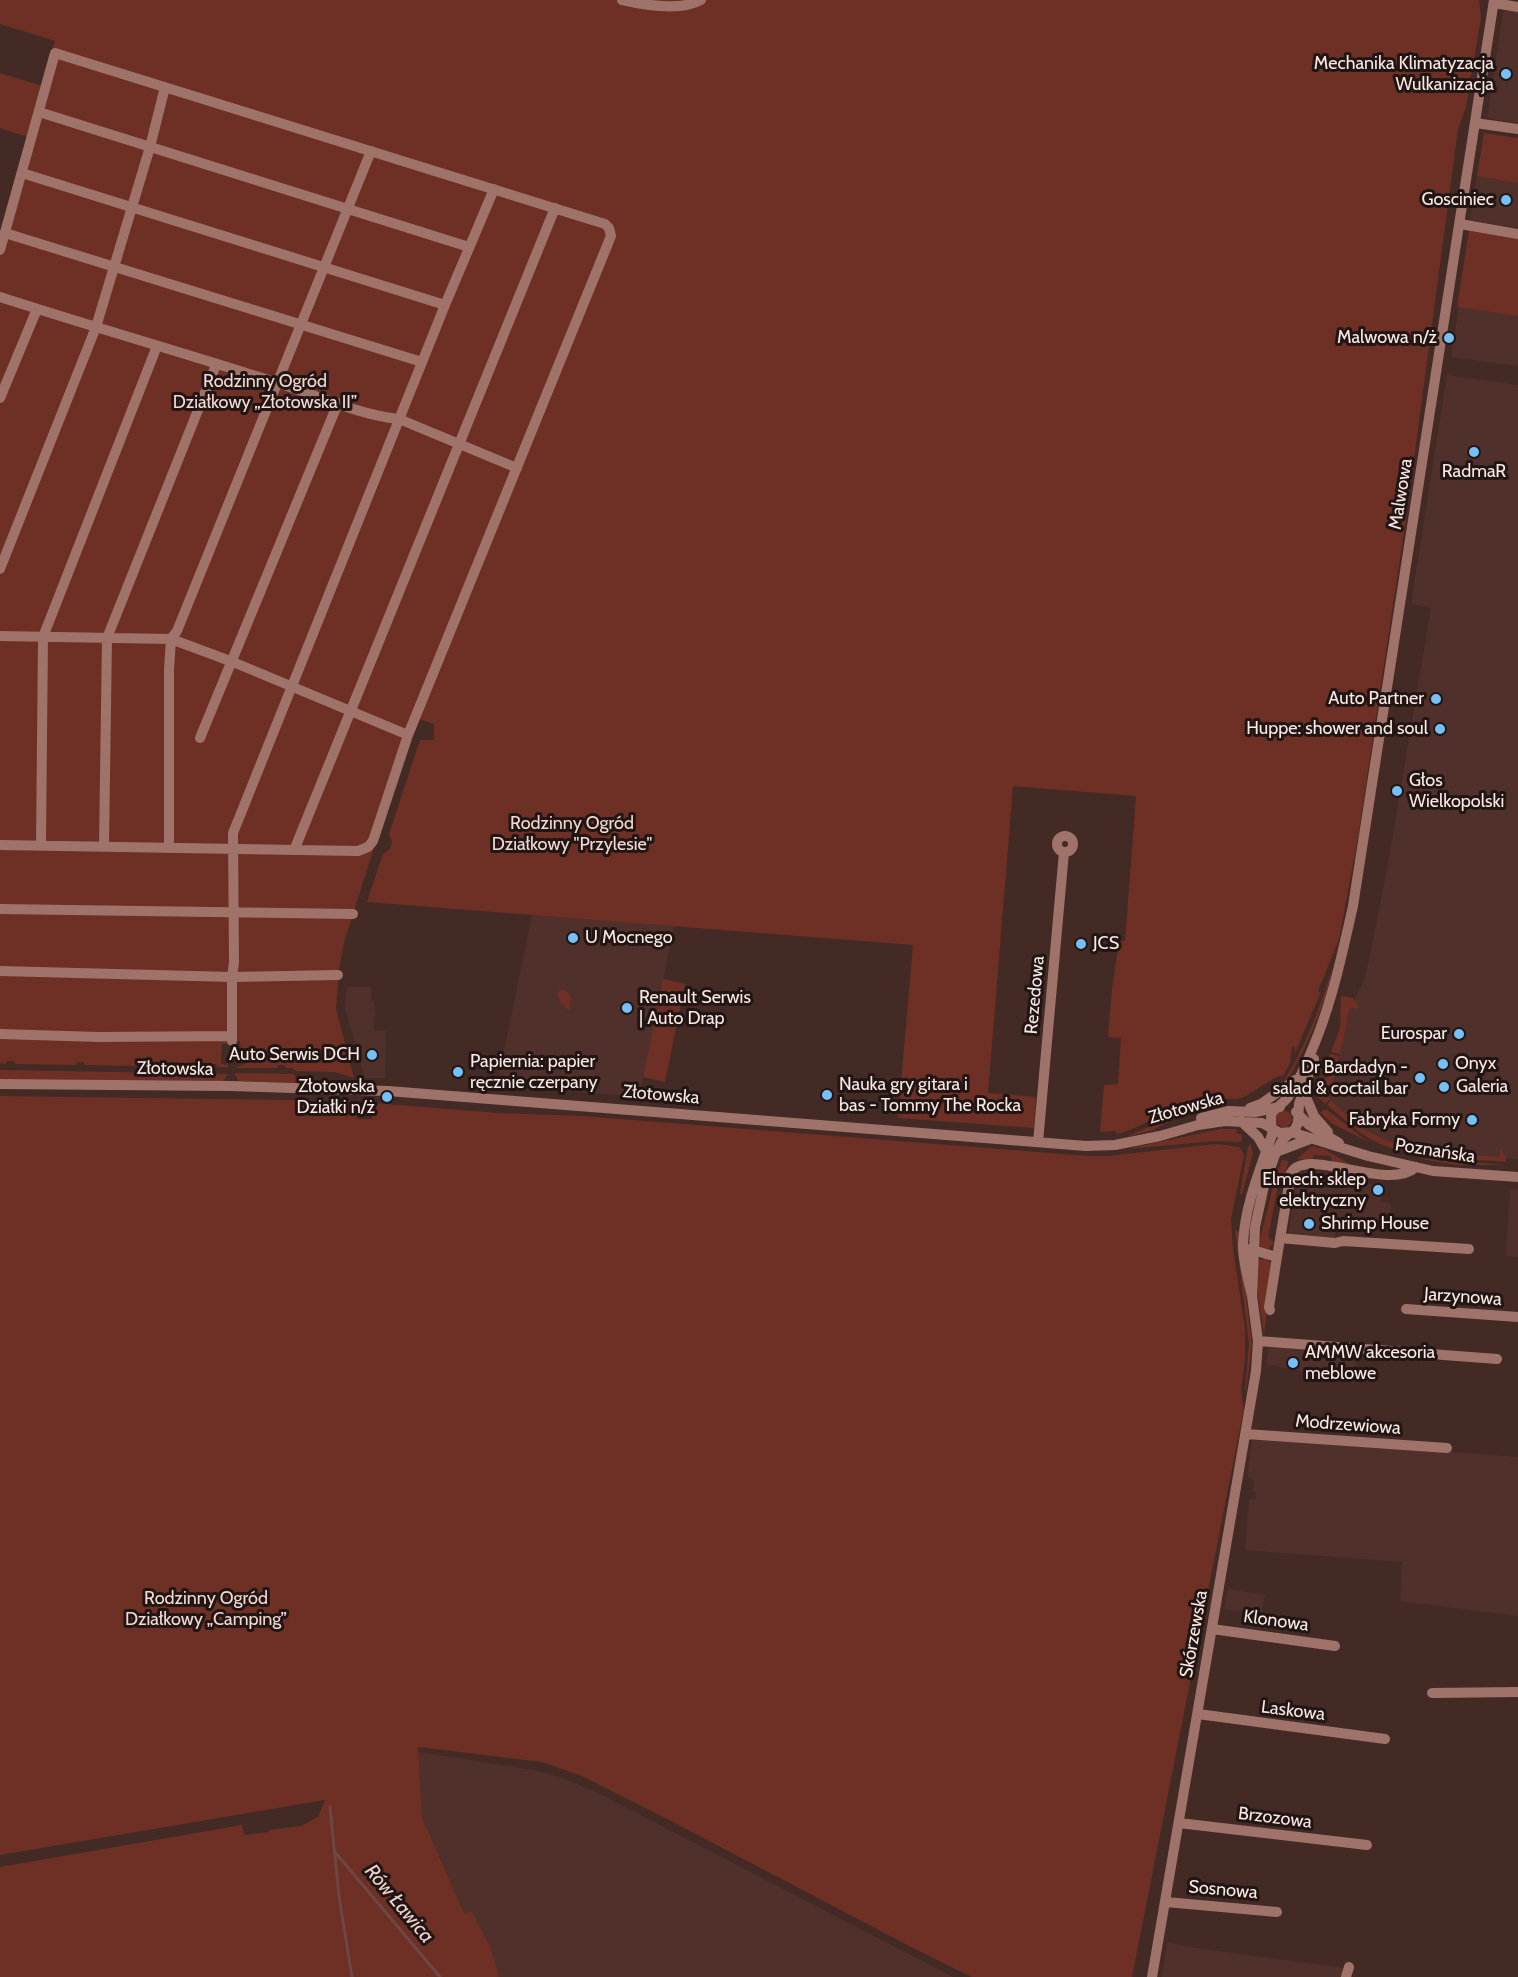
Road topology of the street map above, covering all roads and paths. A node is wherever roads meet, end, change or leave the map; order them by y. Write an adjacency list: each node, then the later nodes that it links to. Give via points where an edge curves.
1 (622, 0): 2 (street, via 687,6)
2 (702, 0)
3 (1494, 2): 4 (street); 7 (street, Malwowa)
4 (1518, 7)
5 (165, 87): 6 (street, via 55,53); 9 (street); 10 (street)
6 (39, 112): 9 (street); 11 (street)
7 (1475, 123): 8 (street); 16 (street, Malwowa)
8 (1518, 129)
9 (150, 147): 13 (street); 15 (street)
10 (371, 151): 12 (street); 15 (street)
11 (22, 173): 13 (street); 17 (street)
12 (494, 189): 14 (street); 19 (street)
13 (132, 206): 21 (street); 22 (street)
14 (555, 208): 35 (street); 36 (street, via 605,224 610,236)
15 (348, 209): 19 (street); 22 (street)
16 (1460, 224): 18 (street); 60 (street, Malwowa, via 1361,862)
17 (5, 233): 20 (street); 21 (street)
18 (1518, 234)
19 (469, 247): 24 (street)
20 (0, 250)
21 (114, 266): 26 (street); 27 (street)
22 (325, 267): 24 (street); 26 (street)
23 (0, 297): 25 (street)
24 (445, 305): 29 (street)
25 (37, 309): 27 (street); 32 (street)
26 (302, 324): 29 (street); 31 (street)
27 (96, 327): 28 (street); 37 (street)
28 (157, 346): 30 (street); 39 (street)
29 (422, 362): 34 (street)
30 (216, 365): 31 (street); 40 (street)
31 (278, 383): 33 (street); 41 (street)
32 (0, 398)
33 (338, 403): 34 (street); 42 (street)
34 (399, 419): 35 (street); 43 (street)
35 (459, 444): 36 (street); 44 (street)
36 (517, 468): 45 (street)
37 (0, 569)
38 (0, 636): 39 (street)
39 (43, 637): 40 (street); 48 (street)
40 (107, 638): 41 (street); 49 (street)
41 (171, 639): 42 (street); 50 (street)
42 (233, 662): 43 (street); 46 (street)
43 (292, 686): 44 (street); 51 (street, via 233,833)
44 (351, 710): 45 (street); 52 (street)
45 (408, 735): 52 (street, via 368,847 358,851)
46 (200, 738)
47 (0, 845): 48 (street)
48 (40, 845): 49 (street)
49 (104, 846): 50 (street)
50 (169, 847): 51 (street)
51 (234, 848): 52 (street); 55 (street)
52 (295, 848)
53 (1064, 852): 71 (street, Rezedowa)
54 (0, 909): 55 (street)
55 (234, 912): 56 (street); 59 (street)
56 (353, 914)
57 (0, 971): 59 (street)
58 (338, 975): 59 (street)
59 (232, 977): 61 (street, via 232,1038)
60 (1333, 992): 62 (street, Malwowa); 64 (street, Malwowa, via 1328,1021)
61 (0, 1034)
62 (1298, 1079): 65 (street, Malwowa); 67 (street)
63 (0, 1084): 71 (street, Złotowska, via 388,1091)
64 (1304, 1090): 66 (street, Malwowa); 72 (street, via 1317,1120)
65 (1279, 1107): 66 (street, via 1290,1107); 67 (street, Złotowska); 68 (street, via 1271,1117)
66 (1298, 1115): 69 (street, via 1298,1124); 72 (street)
67 (1242, 1116): 68 (street, Złotowska); 71 (street, Złotowska, via 1221,1112 1138,1140 1099,1146); 73 (street, Złotowska)
68 (1273, 1128): 69 (street, via 1280,1133); 73 (street, Skórzewska)
69 (1291, 1132): 70 (street, Poznańska); 73 (street, Skórzewska)
70 (1306, 1137): 72 (street, Poznańska); 73 (street)
71 (1038, 1142)
72 (1347, 1148): 74 (street, Poznańska)
73 (1271, 1151): 77 (street, Skórzewska)
74 (1416, 1167): 75 (street, Poznańska); 76 (street, via 1403,1174 1383,1175 1297,1165 1291,1173)
75 (1518, 1177)
76 (1280, 1238): 78 (street); 79 (street)
77 (1248, 1248): 79 (street); 83 (street, Skórzewska)
78 (1469, 1249)
79 (1277, 1257): 81 (street)
80 (1406, 1309): 82 (street, Jarzynowa)
81 (1270, 1310)
82 (1518, 1317)
83 (1258, 1341): 84 (street); 85 (street, Skórzewska)
84 (1497, 1359)
85 (1246, 1434): 86 (street, Modrzewiowa); 87 (street, Skórzewska)
86 (1447, 1448)
87 (1212, 1629): 88 (street, Klonowa); 91 (street, Skórzewska)
88 (1335, 1646)
89 (1518, 1692): 90 (street)
90 (1432, 1693)
91 (1198, 1713): 92 (street, Laskowa); 93 (street, Skórzewska)
92 (1385, 1739)
93 (1179, 1823): 94 (street, Brzozowa); 95 (street, Skórzewska)
94 (1367, 1845)
95 (1166, 1902): 96 (street, Sosnowa); 97 (street, Skórzewska)
96 (1276, 1912)
97 (1152, 1977)

